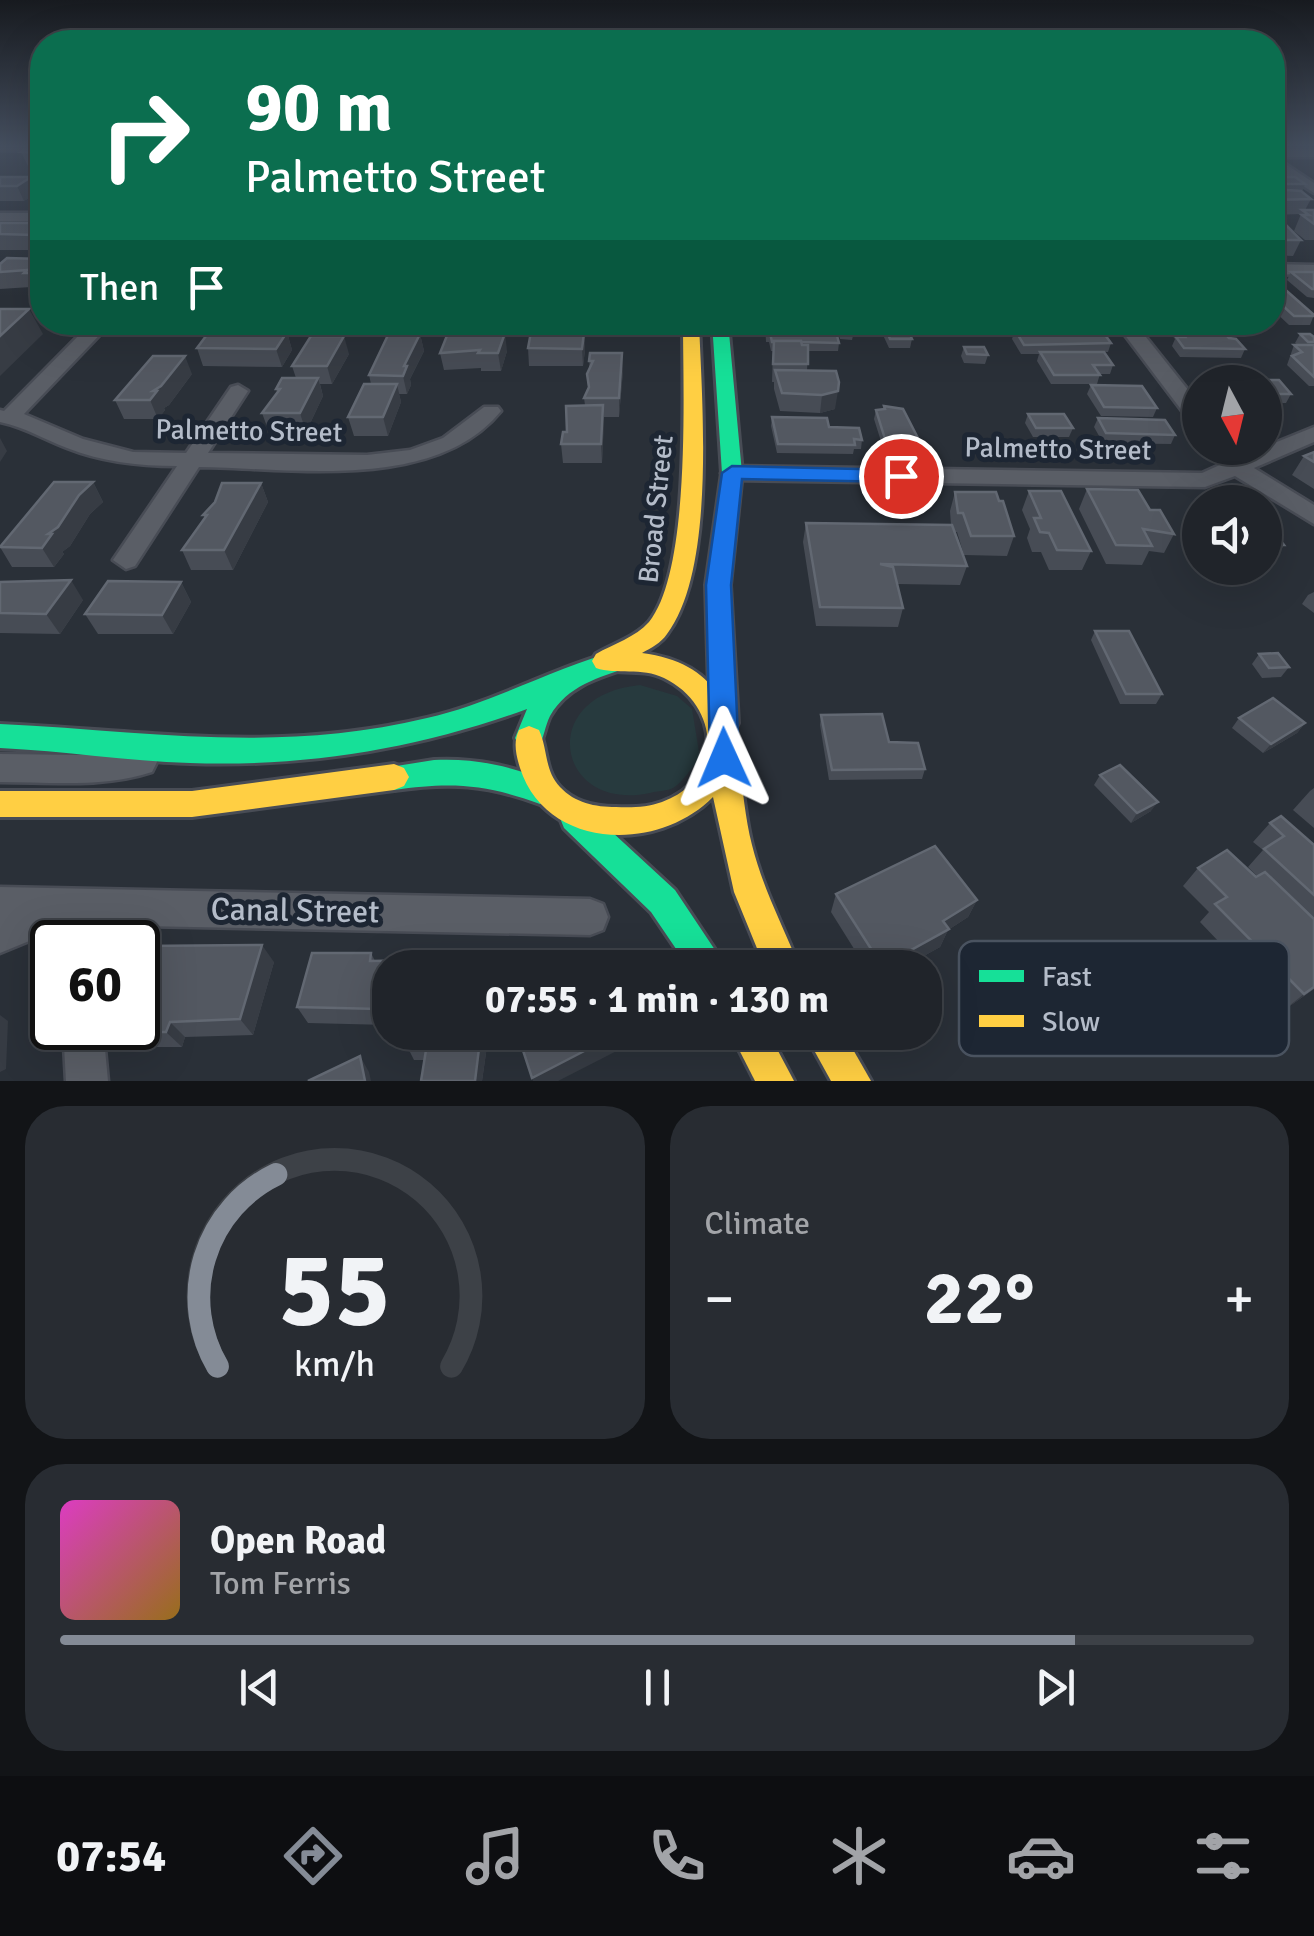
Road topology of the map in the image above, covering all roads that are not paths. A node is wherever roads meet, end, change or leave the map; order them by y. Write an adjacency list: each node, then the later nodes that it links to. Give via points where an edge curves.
1 (0, 217): 2 (street)
2 (30, 217)
3 (1285, 269): 4 (street)
4 (1314, 270)
5 (89, 335): 12 (street)
6 (691, 335): 21 (main road, Broad Street, via 693,471 674,603 657,630)
7 (721, 335): 18 (main road)
8 (1134, 335): 10 (street)
9 (238, 391): 15 (street)
10 (1182, 396)
11 (492, 411): 15 (street, Palmetto Street, via 451,442 414,456 367,462)
12 (5, 416): 15 (street, Palmetto Street, via 133,459)
13 (1314, 434): 14 (street, Palmetto Street)
14 (1282, 443)
15 (191, 460): 20 (street)
16 (1220, 465): 18 (street, Palmetto Street, via 1204,480)
17 (1241, 465): 19 (street)
18 (732, 473): 23 (main road, via 718,585)
19 (1314, 516)
20 (126, 560)
21 (600, 664): 22 (main road); 23 (main road, via 643,661 679,671 708,692)
22 (562, 682): 25 (main road, via 496,712 436,728); 28 (main road, via 530,730)
23 (724, 723): 26 (main road)
24 (0, 736): 25 (main road)
25 (236, 752): 27 (street, via 80,769)
26 (724, 758): 30 (main road, via 705,791 671,814 627,824); 38 (main road, via 726,816 740,872)
27 (0, 768)
28 (540, 791): 29 (main road, via 502,775 454,769 192,804); 30 (main road)
29 (0, 804)
30 (575, 818): 37 (main road, via 662,902)
31 (0, 905): 33 (street, Canal Street)
32 (590, 917): 34 (street, Canal Street)
33 (59, 920)
34 (160, 923)
35 (30, 930): 36 (street)
36 (0, 934)
37 (697, 950)
38 (773, 950)
39 (84, 1050): 42 (street)
40 (758, 1050): 43 (main road)
41 (833, 1050): 44 (main road)
42 (86, 1081)
43 (775, 1081)
44 (852, 1081)

